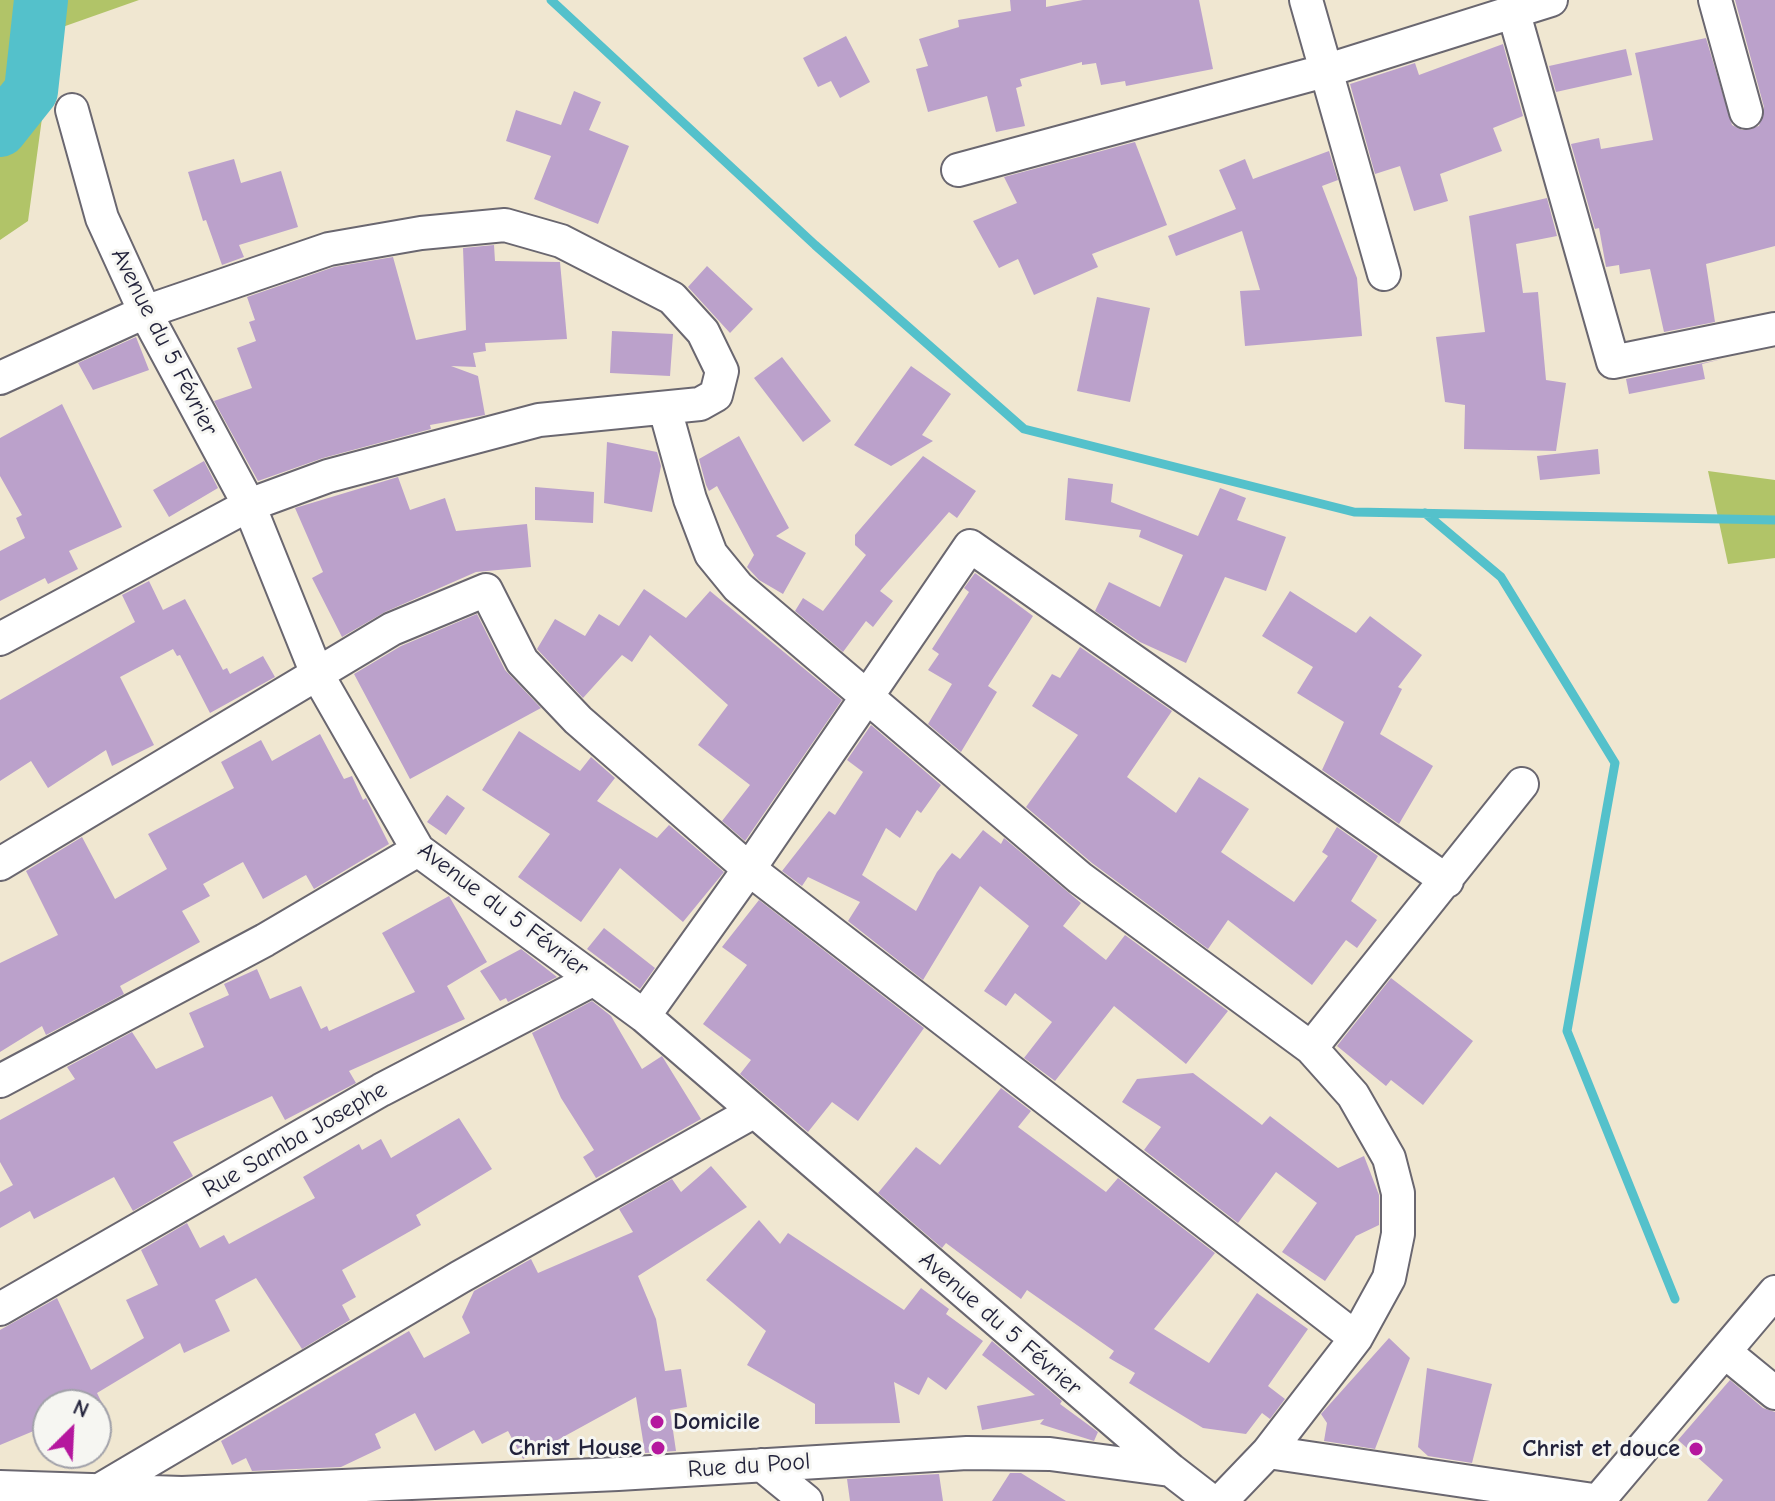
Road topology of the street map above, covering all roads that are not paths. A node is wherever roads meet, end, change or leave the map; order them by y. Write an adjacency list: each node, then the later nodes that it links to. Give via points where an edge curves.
1 (1306, 0): 5 (street)
2 (1551, 0): 4 (street)
3 (1715, 0): 7 (street)
4 (1513, 10): 5 (street); 11 (street, via 1613,362)
5 (1328, 70): 8 (street); 9 (street)
6 (72, 110): 10 (street, Avenue du 5 Février, via 102,218)
7 (1746, 112)
8 (958, 170)
9 (1384, 274)
10 (145, 312): 12 (street); 13 (street, via 329,249 505,225 561,241 627,272 672,298 703,332 722,371 716,395 700,404); 14 (street, Avenue du 5 Février)
11 (1775, 329)
12 (0, 378)
13 (665, 409): 14 (street, via 539,420 328,476); 17 (street, via 711,554 738,587)
14 (249, 505): 15 (street); 16 (street, Avenue du 5 Février)
15 (0, 639)
16 (317, 674): 19 (street, Avenue du 5 Février); 20 (street); 21 (street, via 392,629 486,590 522,661 578,720)
17 (866, 696): 21 (street); 22 (street, via 970,546); 25 (street, via 1080,878)
18 (1522, 784): 22 (street)
19 (418, 850): 23 (street, Avenue du 5 Février); 26 (street, via 265,940)
20 (0, 864)
21 (749, 869): 24 (street); 30 (street)
22 (1447, 881): 25 (street)
23 (594, 979): 24 (street, Avenue du 5 Février); 29 (street, Rue Samba Josephe, via 381,1090)
24 (644, 1016): 27 (street, Avenue du 5 Février)
25 (1311, 1048): 30 (street, via 1369,1121 1389,1158 1398,1193 1398,1234 1389,1278)
26 (0, 1081)
27 (753, 1112): 35 (street, Avenue du 5 Février); 38 (street)
28 (1775, 1292): 31 (street)
29 (0, 1309)
30 (1356, 1338): 33 (street)
31 (1725, 1352): 32 (street); 44 (street)
32 (1775, 1393)
33 (1268, 1452): 43 (street); 44 (street)
34 (762, 1465): 35 (street, Rue du Pool, via 1008,1453); 36 (street, Rue du Pool); 41 (street)
35 (1171, 1470): 42 (street, Avenue du 5 Février)
36 (618, 1474): 39 (street, Rue du Pool); 40 (street)
37 (0, 1487): 38 (street, Rue du Pool)
38 (103, 1488): 39 (street, Rue du Pool)
39 (186, 1497)
40 (594, 1501)
41 (806, 1501)
42 (1211, 1501)
43 (1221, 1501)
44 (1599, 1501)

